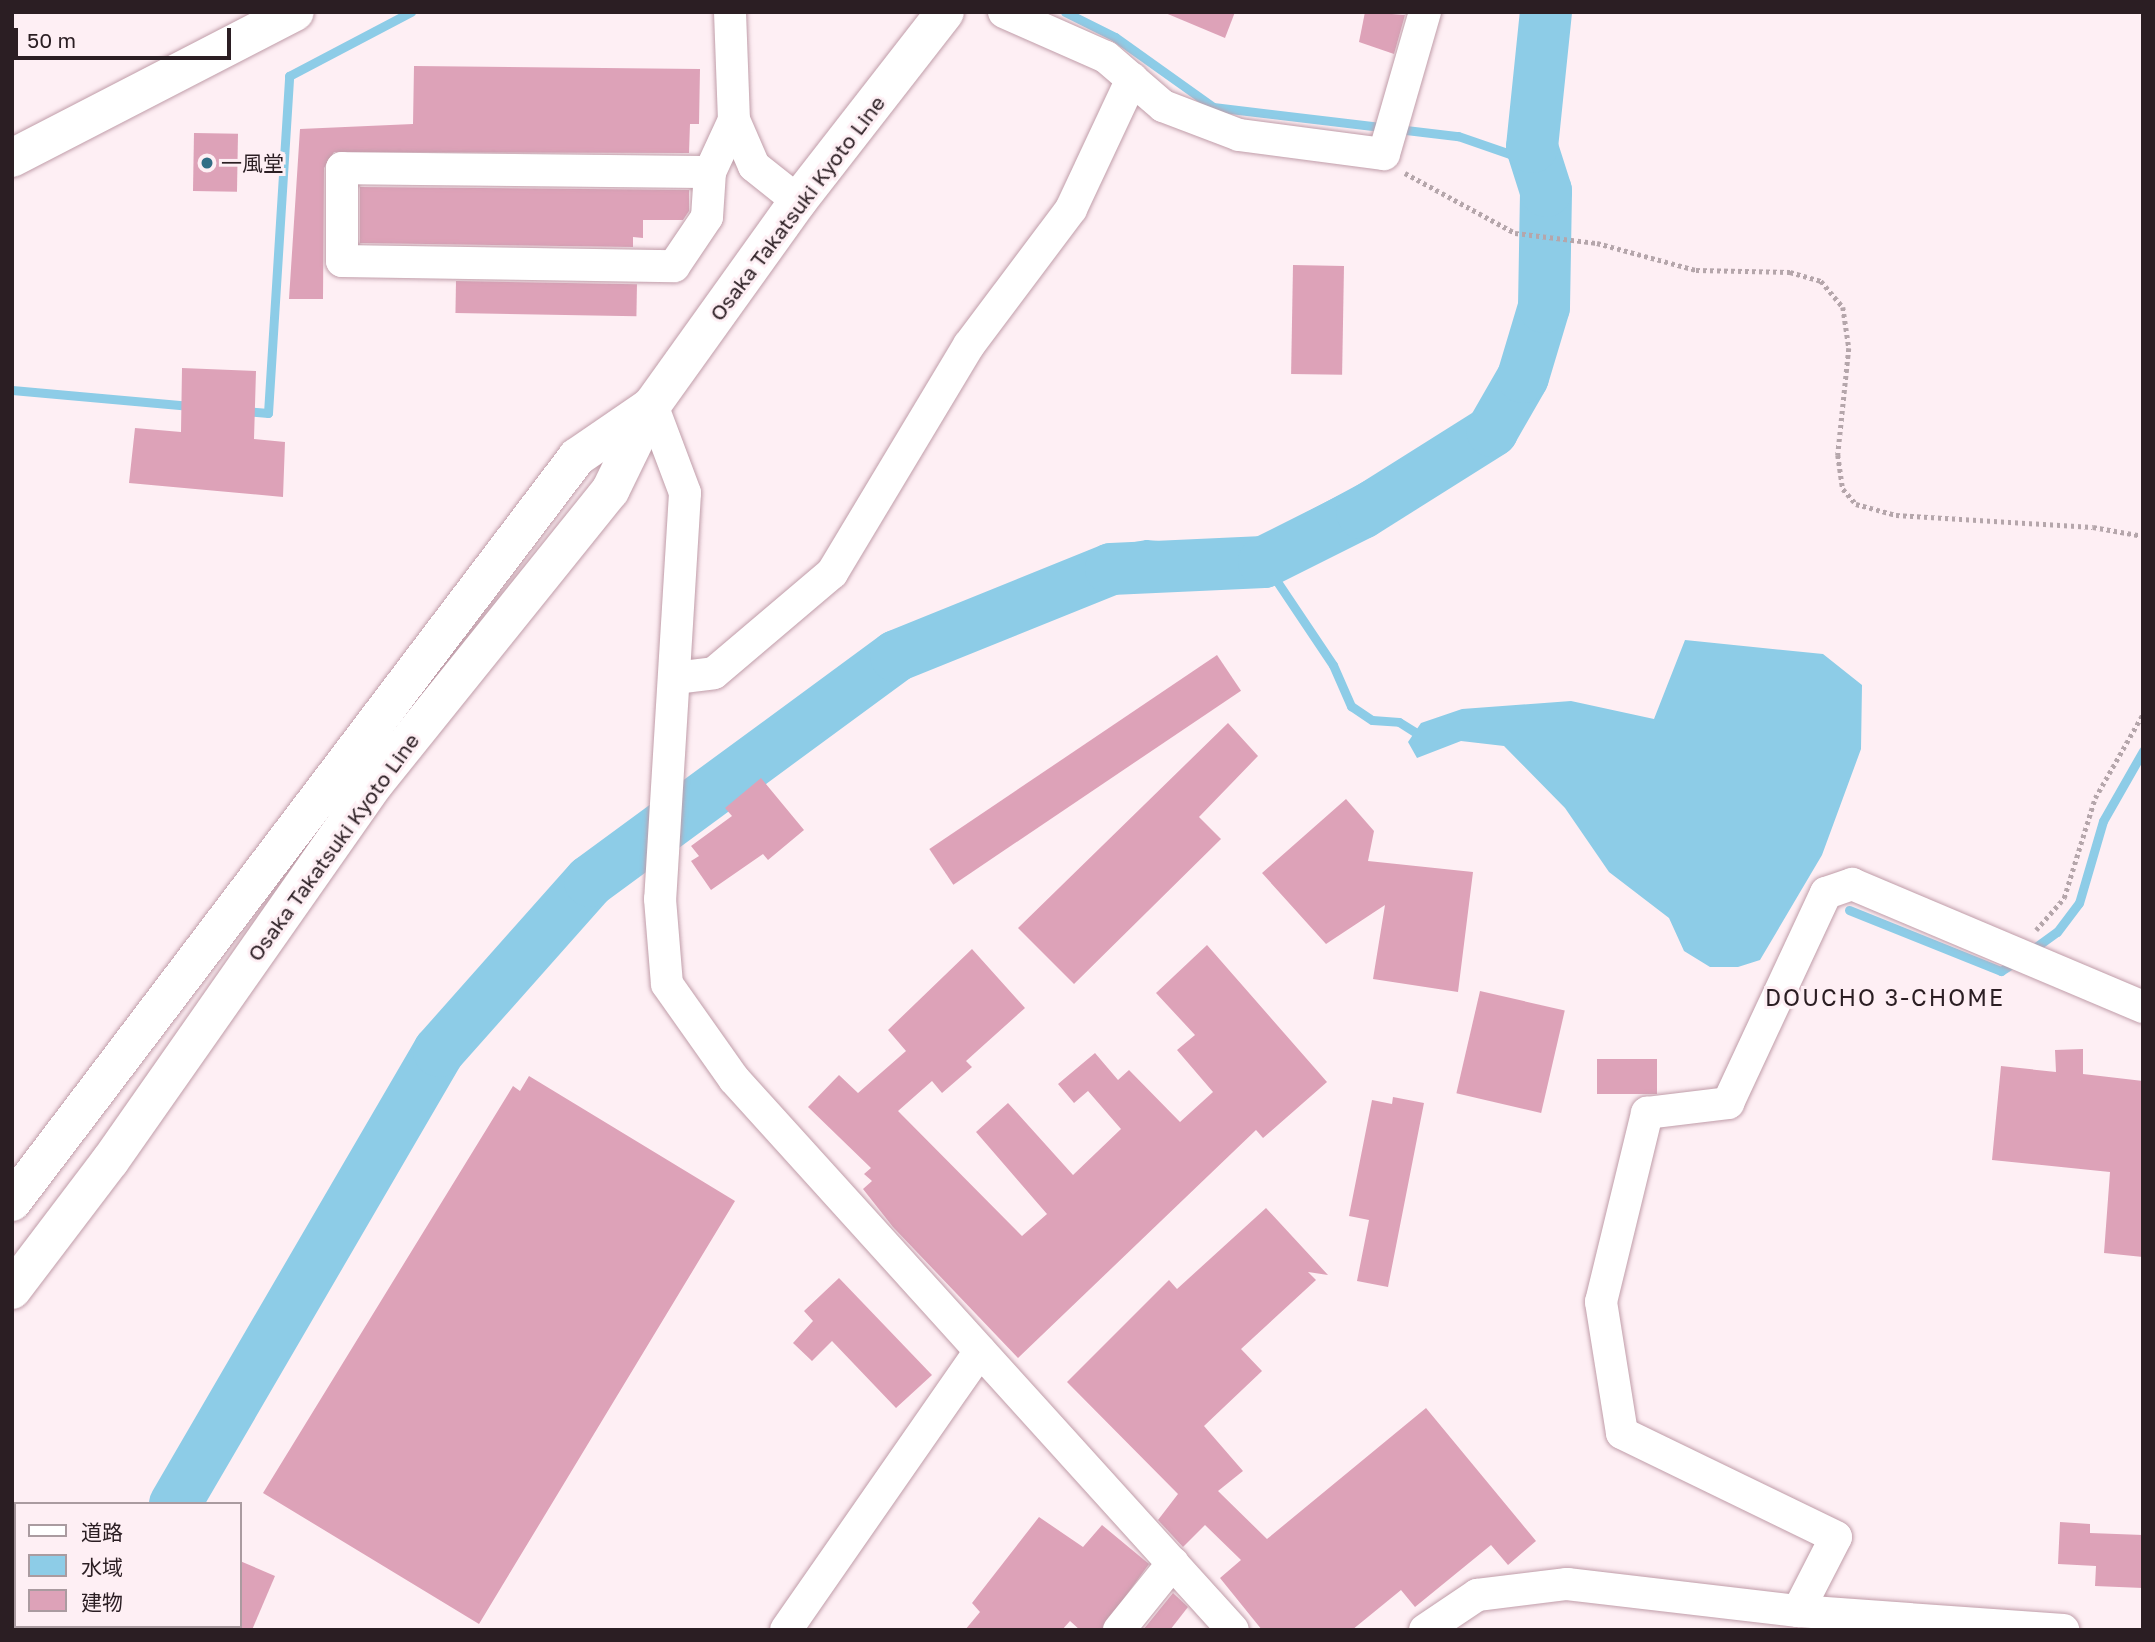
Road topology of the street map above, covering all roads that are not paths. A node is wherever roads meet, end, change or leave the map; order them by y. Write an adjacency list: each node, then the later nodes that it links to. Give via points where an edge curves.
1 (730, 12): 7 (street)
2 (945, 12): 10 (main road, Osaka Takatsuki Kyoto Line)
3 (1004, 12): 6 (street, via 1106,57)
4 (1425, 12): 6 (street, via 1401,109 1385,150 1240,135 1163,106)
5 (291, 13): 8 (main road)
6 (1132, 79): 12 (street, via 1071,209 969,345 832,573 714,673)
7 (734, 120): 9 (street); 10 (street, via 754,166)
8 (12, 158)
9 (710, 172): 9 (street, via 707,217 674,266 342,261 342,168)
10 (797, 201): 11 (main road, Osaka Takatsuki Kyoto Line)
11 (652, 405): 12 (street, via 685,493); 14 (main road, Osaka Takatsuki Kyoto Line, via 577,457); 15 (main road, Osaka Takatsuki Kyoto Line, via 610,491 375,783 110,1161)
12 (675, 678): 16 (street, via 663,850 667,984 734,1079)
13 (2143, 1007): 18 (street, via 1852,884 1826,893 1728,1103 1647,1113 1601,1301 1622,1433 1836,1537)
14 (12, 1202)
15 (12, 1290)
16 (981, 1350): 17 (street); 19 (street)
17 (1173, 1563): 20 (street); 21 (street)
18 (1798, 1611): 22 (street, via 1567,1584 1477,1595); 23 (street)
19 (786, 1630)
20 (1119, 1630)
21 (1233, 1630)
22 (1425, 1630)
23 (2063, 1630)

